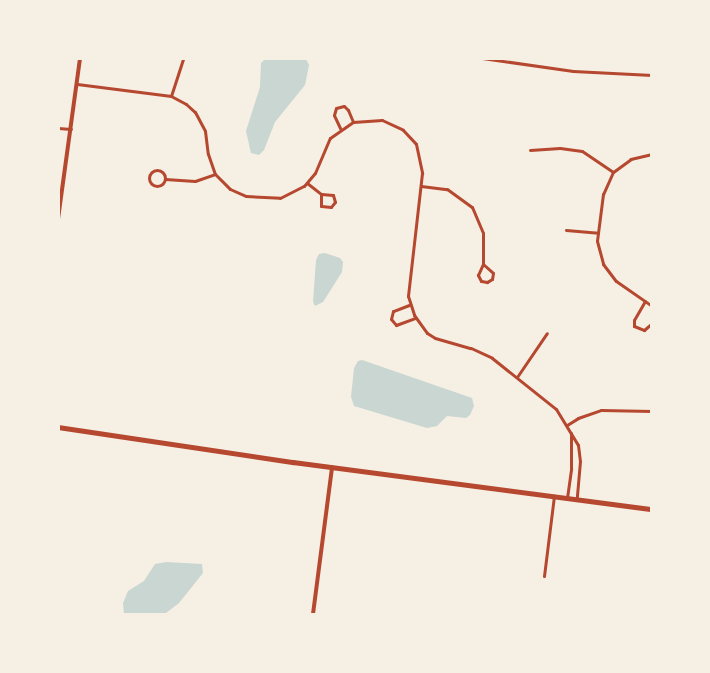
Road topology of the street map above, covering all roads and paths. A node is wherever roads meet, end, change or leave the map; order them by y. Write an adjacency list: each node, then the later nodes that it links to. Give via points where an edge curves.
1 (80, 58): 7 (street)
2 (183, 58): 8 (street)
3 (482, 58): 5 (street)
4 (521, 58): 5 (street)
5 (520, 65): 6 (street)
6 (651, 75)
7 (77, 84): 8 (street); 12 (street)
8 (171, 96): 16 (street, via 186,104 201,121)
9 (353, 122): 11 (street); 11 (street, via 344,106 336,108 334,115); 19 (street, via 382,120 410,136 419,152)
10 (58, 128): 12 (street)
11 (340, 128): 18 (street, via 324,148)
12 (71, 129): 21 (street)
13 (530, 150): 15 (street, via 582,151)
14 (651, 154): 15 (street, via 631,159)
15 (613, 172): 23 (street, via 603,194)
16 (215, 174): 17 (street, via 195,181); 18 (street, via 237,193 257,198 287,196)
17 (165, 179): 17 (street, via 161,171 150,176 155,186 162,185)
18 (308, 183): 20 (street)
19 (421, 186): 24 (street, via 453,191 472,207 483,233); 26 (street)
20 (321, 194): 20 (street, via 333,195 331,207 321,206)
21 (58, 219)
22 (566, 230): 23 (street)
23 (598, 233): 25 (street, via 603,264 616,281)
24 (483, 264): 24 (street, via 493,273 489,282 478,278)
25 (645, 301): 27 (street); 29 (street, via 634,326 644,330)
26 (409, 304): 28 (street); 28 (street, via 393,311 391,319 401,325)
27 (651, 306)
28 (415, 318): 31 (street, via 435,338 483,352)
29 (651, 323)
30 (547, 333): 31 (street)
31 (517, 377): 33 (street, via 547,400)
32 (651, 411): 33 (street, via 601,410)
33 (567, 425): 35 (street)
34 (58, 427): 36 (main road)
35 (571, 432): 38 (street); 39 (street, via 580,461)
36 (332, 467): 37 (main road); 42 (street)
37 (554, 496): 38 (main road); 41 (street)
38 (567, 498): 39 (main road)
39 (577, 499): 40 (main road)
40 (651, 509)
41 (544, 576)
42 (313, 615)

